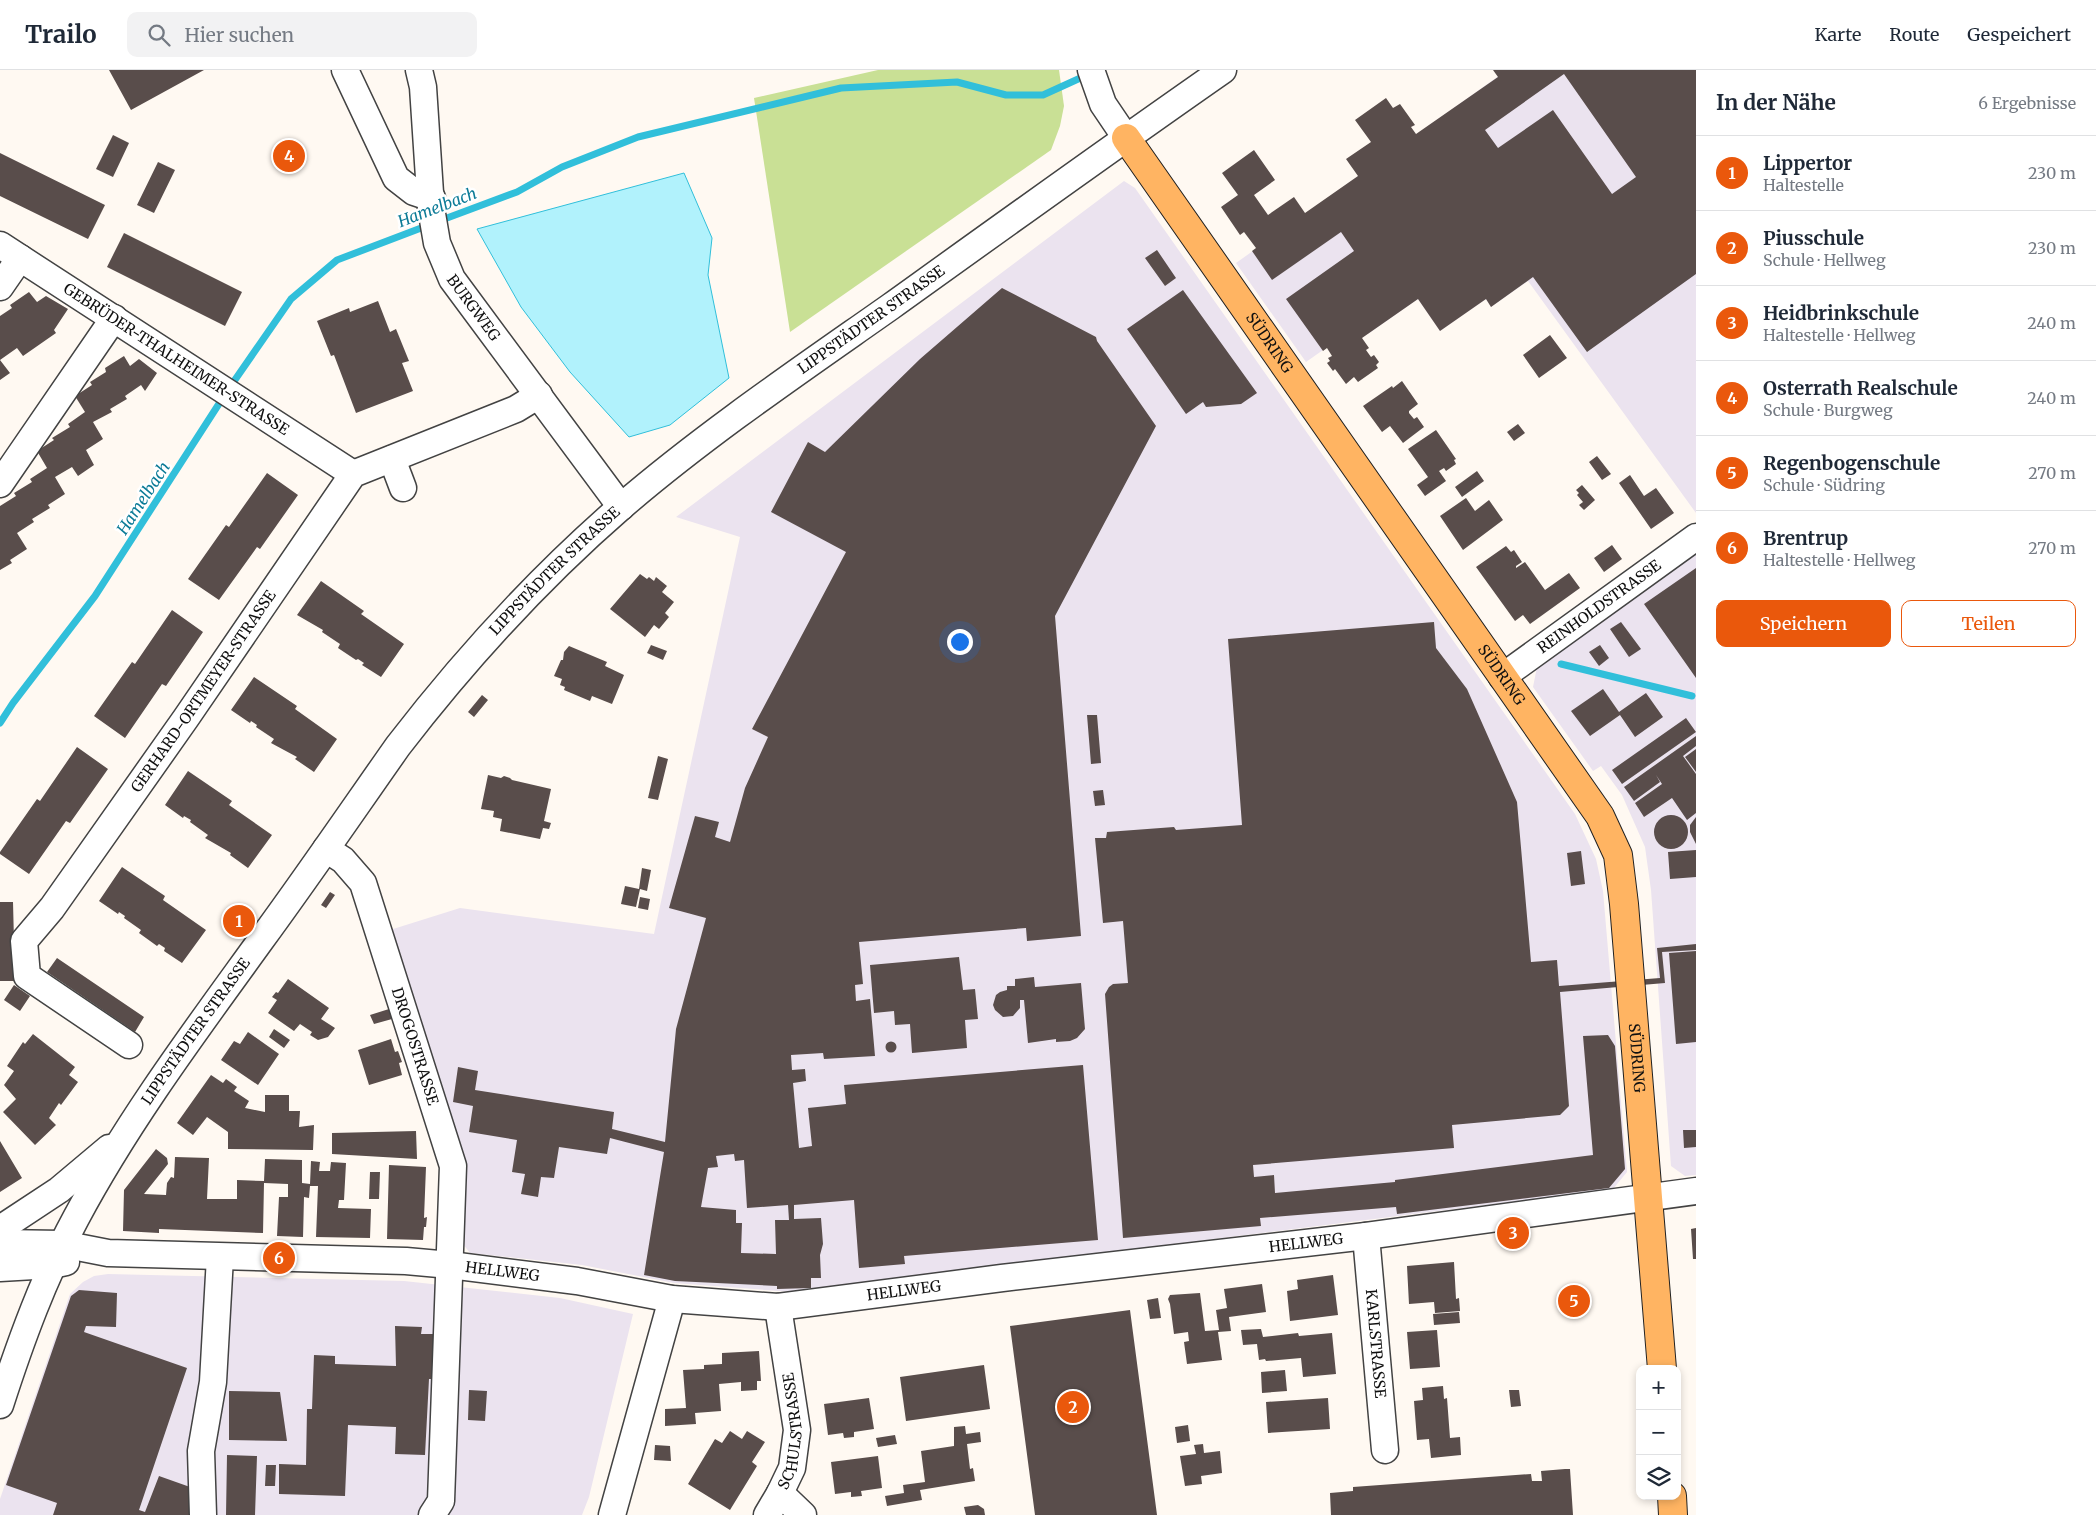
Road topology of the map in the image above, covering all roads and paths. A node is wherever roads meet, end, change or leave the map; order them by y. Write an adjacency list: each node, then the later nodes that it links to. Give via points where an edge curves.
1 (345, 70): 6 (street, via 396,178)
2 (419, 70): 6 (street, BURGWEG)
3 (1223, 70): 5 (street, LIPPSTÄDTER STRASSE)
4 (1095, 80): 5 (street, SÜDRING, via 1103,104)
5 (1126, 138): 15 (street, LIPPSTÄDTER STRASSE, via 808,366); 17 (main road, SÜDRING)
6 (432, 203): 10 (street, BURGWEG, via 437,243 452,279)
7 (10, 251): 8 (street); 9 (street, GEBRÜDER-THALHEIMER-STRASSE)
8 (0, 287)
9 (114, 318): 12 (street, GEBRÜDER-THALHEIMER-STRASSE); 13 (street)
10 (539, 395): 11 (street, via 516,409); 15 (street, BURGWEG)
11 (392, 459): 12 (street); 14 (street)
12 (353, 474): 19 (street, GERHARD-ORTMEYER-STRASSE, via 102,837 24,942 27,976)
13 (0, 484)
14 (403, 488)
15 (621, 507): 18 (street, LIPPSTÄDTER STRASSE, via 551,570 435,698)
16 (1696, 537): 17 (street, REINHOLDSTRASSE)
17 (1502, 677): 22 (main road, SÜDRING, via 1600,816 1618,855)
18 (326, 849): 20 (street, LIPPSTÄDTER STRASSE, via 168,1069); 28 (street, DROGOSTRASSE, via 343,860 363,883 453,1166)
19 (129, 1045)
20 (125, 1135): 23 (street, via 59,1190); 26 (street, LIPPSTÄDTER STRASSE, via 83,1204)
21 (1696, 1191): 22 (street, HELLWEG)
22 (1649, 1198): 24 (street, HELLWEG); 32 (main road, SÜDRING)
23 (0, 1229)
24 (1366, 1236): 31 (street, HELLWEG); 34 (street, KARLSTRASSE)
25 (0, 1243): 26 (street)
26 (57, 1255): 27 (street, HELLWEG, via 108,1253); 29 (street); 33 (street, LIPPSTÄDTER STRASSE, via 24,1330)
27 (220, 1257): 28 (street, HELLWEG); 37 (street, via 213,1382 201,1451)
28 (450, 1264): 30 (street, HELLWEG, via 578,1281); 38 (street, DROGOSTRASSE, via 441,1500)
29 (0, 1268)
30 (672, 1299): 31 (street, HELLWEG); 39 (street)
31 (778, 1307): 35 (street, SCHULSTRASSE, via 797,1430 792,1468)
32 (1662, 1365)
33 (0, 1404)
34 (1385, 1450)
35 (780, 1493): 40 (street); 41 (street, SCHULSTRASSE)
36 (1672, 1500): 42 (main road)
37 (202, 1515)
38 (432, 1515)
39 (612, 1515)
40 (767, 1515)
41 (803, 1515)
42 (1673, 1515)

